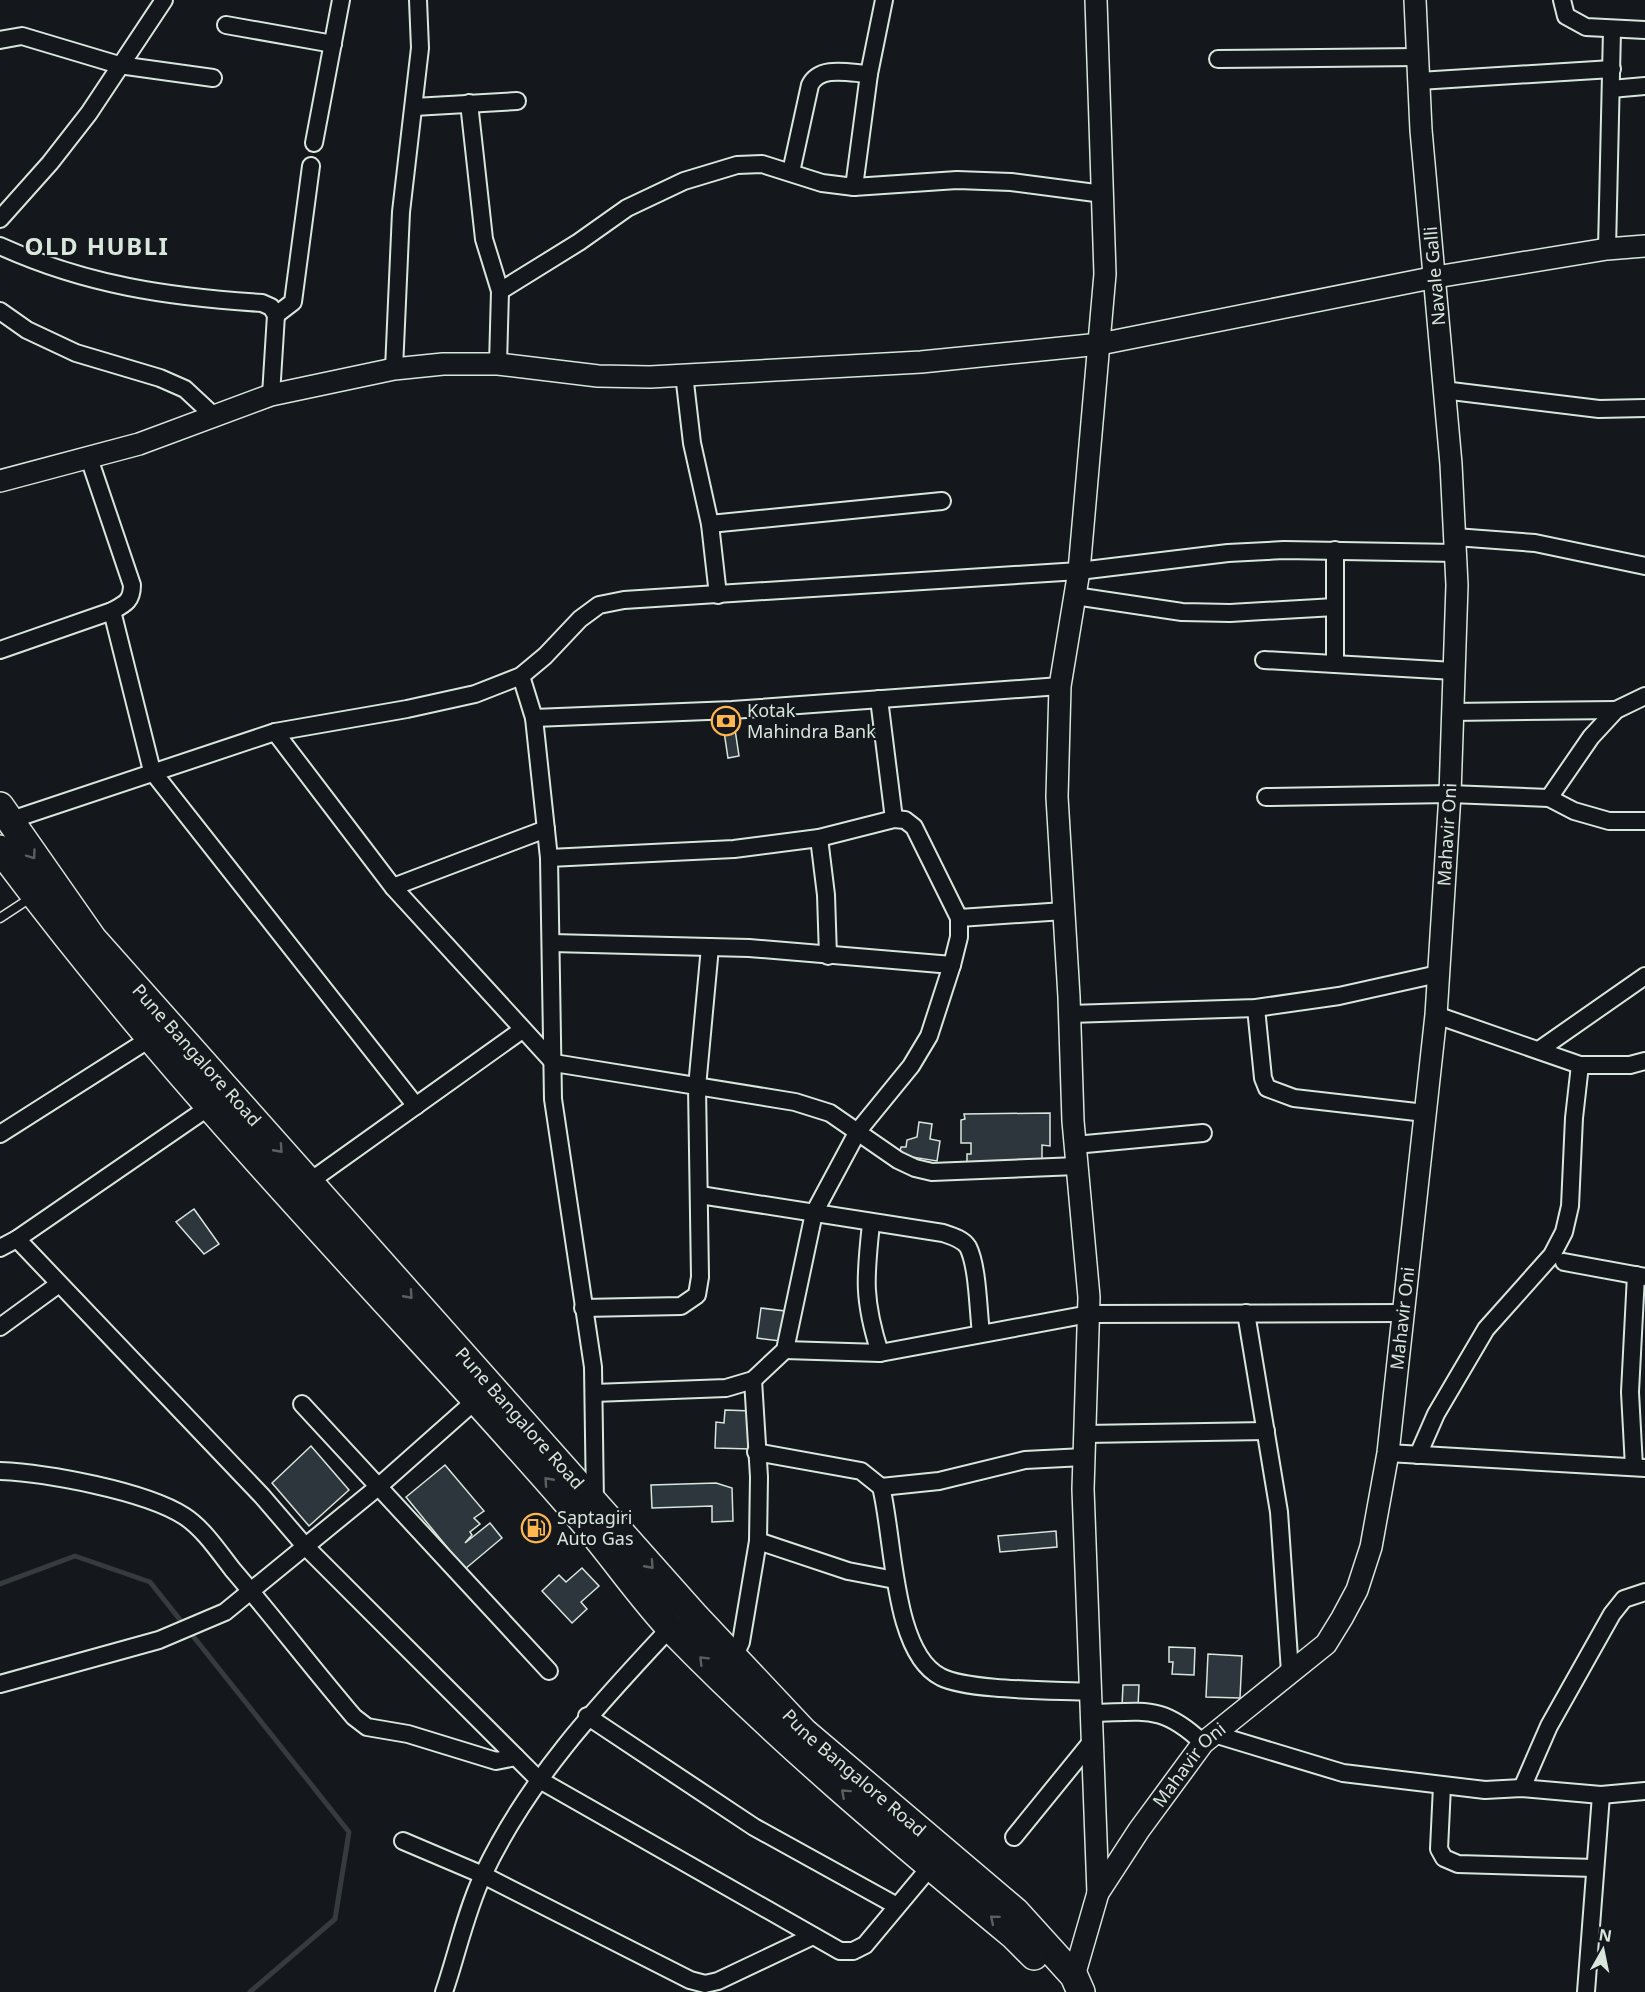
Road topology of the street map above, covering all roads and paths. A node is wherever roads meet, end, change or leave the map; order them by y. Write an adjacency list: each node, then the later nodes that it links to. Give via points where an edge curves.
1 (164, 0): 15 (street)
2 (341, 0): 12 (street)
3 (418, 0): 24 (street, via 420,48)
4 (884, 0): 17 (street)
5 (1096, 0): 29 (street)
6 (1415, 0): 13 (street, Navale Galli)
7 (1562, 0): 9 (street, via 1566,16)
8 (226, 26): 12 (street)
9 (1612, 30): 10 (street); 16 (street)
10 (1645, 30)
11 (0, 40): 15 (street, via 22,36)
12 (333, 44): 25 (street)
13 (1418, 57): 14 (street); 19 (street, Navale Galli)
14 (1218, 59)
15 (119, 66): 18 (street); 30 (street, via 89,113)
16 (1612, 69): 19 (street); 21 (street)
17 (869, 74): 27 (street, via 821,72 814,76); 28 (street)
18 (213, 78)
19 (1419, 81): 34 (street, Navale Galli)
20 (1645, 86): 21 (street)
21 (1611, 89): 33 (street)
22 (517, 101): 23 (street)
23 (469, 103): 24 (street); 35 (street, via 484,239)
24 (414, 107): 40 (street, via 401,212)
25 (314, 143)
26 (311, 166): 37 (street, via 293,302)
27 (791, 171): 28 (street, via 822,183); 35 (street, via 762,164 736,165 684,181 627,208)
28 (854, 188): 29 (street, via 957,180 1011,182)
29 (1103, 194): 38 (street, via 1105,274)
30 (0, 219)
31 (0, 246): 37 (street, via 90,279 196,299 262,303)
32 (1645, 246): 33 (street)
33 (1607, 249): 34 (street)
34 (1436, 278): 38 (street); 42 (street, Navale Galli)
35 (500, 291): 39 (street)
36 (0, 311): 45 (street, via 27,330 76,353 184,389)
37 (276, 315): 43 (street)
38 (1100, 344): 41 (street, via 921,362); 53 (street)
39 (498, 364): 40 (street); 41 (street, via 598,376)
40 (394, 369): 43 (street)
41 (684, 374): 49 (street, via 692,442)
42 (1443, 390): 44 (street, via 1599,409); 50 (street, Navale Galli)
43 (271, 395): 45 (street)
44 (1645, 408)
45 (214, 416): 46 (street)
46 (89, 458): 47 (street); 57 (street, via 132,585 128,603)
47 (0, 482)
48 (942, 501): 49 (street)
49 (710, 524): 54 (street)
50 (1456, 545): 51 (street); 52 (street, via 1535,543); 61 (street, Mahavir Oni)
51 (1335, 550): 53 (street, via 1228,553); 56 (street)
52 (1645, 566)
53 (1079, 571): 54 (street); 55 (street)
54 (718, 595): 62 (street, via 599,605)
55 (1075, 596): 56 (street, via 1182,612); 63 (street)
56 (1335, 608): 60 (street)
57 (112, 611): 58 (street); 70 (street)
58 (0, 650)
59 (1264, 660): 60 (street)
60 (1335, 664): 61 (street)
61 (1454, 671): 67 (street, Mahavir Oni)
62 (521, 676): 68 (street); 69 (street, via 475,694)
63 (1060, 686): 65 (street); 83 (street, via 1058,797)
64 (1645, 696): 66 (street)
65 (879, 699): 68 (street); 75 (street)
66 (1616, 710): 67 (street); 73 (street, via 1591,737)
67 (1452, 712): 71 (street, Mahavir Oni)
68 (534, 718): 77 (street)
69 (274, 732): 70 (street); 81 (street)
70 (152, 771): 74 (street); 102 (street)
71 (1450, 794): 72 (street); 73 (street); 90 (street, Mahavir Oni)
72 (1266, 796)
73 (1549, 798): 76 (street, via 1574,811 1610,821)
74 (4, 814): 109 (main road, Pune Bangalore Road, one-way to 109, via 93,939)
75 (894, 819): 78 (street); 85 (street, via 905,820 914,827)
76 (1645, 821)
77 (546, 830): 80 (street); 81 (street)
78 (819, 838): 80 (street, via 734,849); 88 (street)
79 (0, 849): 82 (main road, Pune Bangalore Road)
80 (549, 858): 86 (street)
81 (393, 886): 95 (street)
82 (34, 896): 84 (lane); 96 (main road, Pune Bangalore Road)
83 (1064, 911): 85 (street); 93 (street)
84 (0, 918)
85 (959, 918): 89 (street)
86 (552, 943): 87 (street); 99 (street)
87 (710, 947): 88 (street); 101 (street)
88 (828, 956): 89 (street)
89 (952, 965): 105 (street, via 929,1036 911,1066)
90 (1438, 974): 92 (street, via 1339,996); 94 (street, Mahavir Oni)
91 (1645, 976): 97 (street)
92 (1256, 1008): 93 (street); 104 (street, via 1263,1078 1268,1088 1294,1098)
93 (1070, 1014): 108 (street)
94 (1436, 1015): 97 (street); 104 (street, Mahavir Oni)
95 (522, 1030): 99 (street); 102 (street)
96 (151, 1038): 103 (main road, Pune Bangalore Road); 107 (street)
97 (1539, 1050): 100 (street)
98 (1645, 1061): 100 (street, via 1630,1065)
99 (554, 1063): 101 (street); 118 (street, via 553,1099)
100 (1580, 1065): 134 (street, via 1570,1206 1564,1232 1552,1255 1486,1329 1436,1414)
101 (697, 1087): 105 (street, via 795,1102 830,1113); 110 (street)
102 (416, 1106): 109 (street)
103 (209, 1107): 113 (street); 128 (main road, Pune Bangalore Road, via 293,1204)
104 (1425, 1113): 119 (street, Mahavir Oni)
105 (858, 1131): 108 (street, via 898,1160 932,1172); 111 (street)
106 (1203, 1133): 108 (street)
107 (0, 1134)
108 (1076, 1155): 120 (street)
109 (309, 1182): 140 (main road, Pune Bangalore Road, one-way to 140)
110 (700, 1195): 111 (street); 118 (street, via 700,1277 697,1295 690,1302 681,1306)
111 (813, 1213): 112 (street); 124 (street)
112 (871, 1224): 123 (street, via 943,1233 960,1239 967,1247 972,1265); 125 (street, via 865,1282 867,1312)
113 (17, 1239): 114 (street); 117 (street)
114 (0, 1248)
115 (1564, 1262): 116 (street)
116 (1640, 1276): 136 (street, via 1630,1385)
117 (59, 1284): 122 (street); 142 (street)
118 (584, 1308): 127 (street)
119 (1403, 1313): 121 (street); 133 (street, Mahavir Oni)
120 (1089, 1314): 121 (street); 123 (street); 131 (street)
121 (1246, 1314): 130 (street)
122 (0, 1327)
123 (981, 1333): 125 (street)
124 (785, 1350): 125 (street); 126 (street)
125 (880, 1353)
126 (753, 1380): 127 (street, via 726,1388); 132 (street)
127 (594, 1392): 140 (street)
128 (476, 1400): 138 (street); 146 (main road, Pune Bangalore Road, one-way to 128, via 583,1521)
129 (302, 1404): 138 (street)
130 (1266, 1431): 131 (street); 149 (street, via 1279,1512)
131 (1084, 1434): 135 (street)
132 (756, 1452): 139 (street, via 861,1471); 141 (street)
133 (1388, 1453): 134 (street); 149 (street, Mahavir Oni, via 1371,1547 1357,1590 1326,1644)
134 (1418, 1455): 136 (street)
135 (1084, 1457): 139 (street, via 1025,1460 939,1481); 151 (street)
136 (1640, 1468)
137 (0, 1471): 144 (street, via 71,1480 160,1503 186,1517)
138 (378, 1487): 142 (street); 148 (street)
139 (881, 1487): 143 (street)
140 (595, 1503): 147 (main road, Pune Bangalore Road, one-way to 147)
141 (758, 1541): 143 (street, via 848,1571); 147 (street, via 741,1642)
142 (305, 1546): 144 (street); 156 (street)
143 (895, 1580): 151 (street, via 913,1648 926,1667 942,1678 965,1684)
144 (251, 1591): 150 (street, via 225,1612 159,1640); 156 (street, via 339,1700 367,1727 408,1734 496,1761)
145 (1645, 1592): 159 (street, via 1624,1599 1612,1614 1549,1726)
146 (670, 1628): 153 (street); 164 (main road, Pune Bangalore Road, one-way to 146, via 775,1732)
147 (734, 1657): 167 (main road, Pune Bangalore Road, via 804,1732)
148 (549, 1671)
149 (1290, 1672): 154 (street, Mahavir Oni)
150 (0, 1684)
151 (1091, 1692): 152 (street)
152 (1092, 1713): 154 (street, via 1163,1715); 155 (street)
153 (587, 1716): 157 (street); 169 (street, via 754,1827)
154 (1209, 1739): 158 (street, via 1343,1773); 168 (street, Mahavir Oni, via 1139,1830)
155 (1092, 1741): 162 (street); 168 (street)
156 (516, 1757): 157 (street)
157 (538, 1779): 166 (street); 170 (street)
158 (1442, 1786): 159 (street); 165 (street, via 1439,1849 1444,1858 1458,1864)
159 (1522, 1788): 161 (street)
160 (1645, 1791): 161 (street)
161 (1601, 1795): 165 (street)
162 (1014, 1837)
163 (403, 1841): 166 (street)
164 (932, 1866): 167 (main road, Pune Bangalore Road); 169 (street)
165 (1595, 1868): 173 (street)
166 (483, 1875): 170 (street, via 690,1980 705,1984); 172 (street)
167 (974, 1890): 171 (main road, Pune Bangalore Road, via 1016,1912)
168 (1098, 1893): 171 (street, Mahavir Oni)
169 (897, 1906): 170 (street, via 865,1945 853,1951 840,1951)
170 (813, 1936)
171 (1072, 1987)
172 (444, 1992)
173 (1586, 1992)

